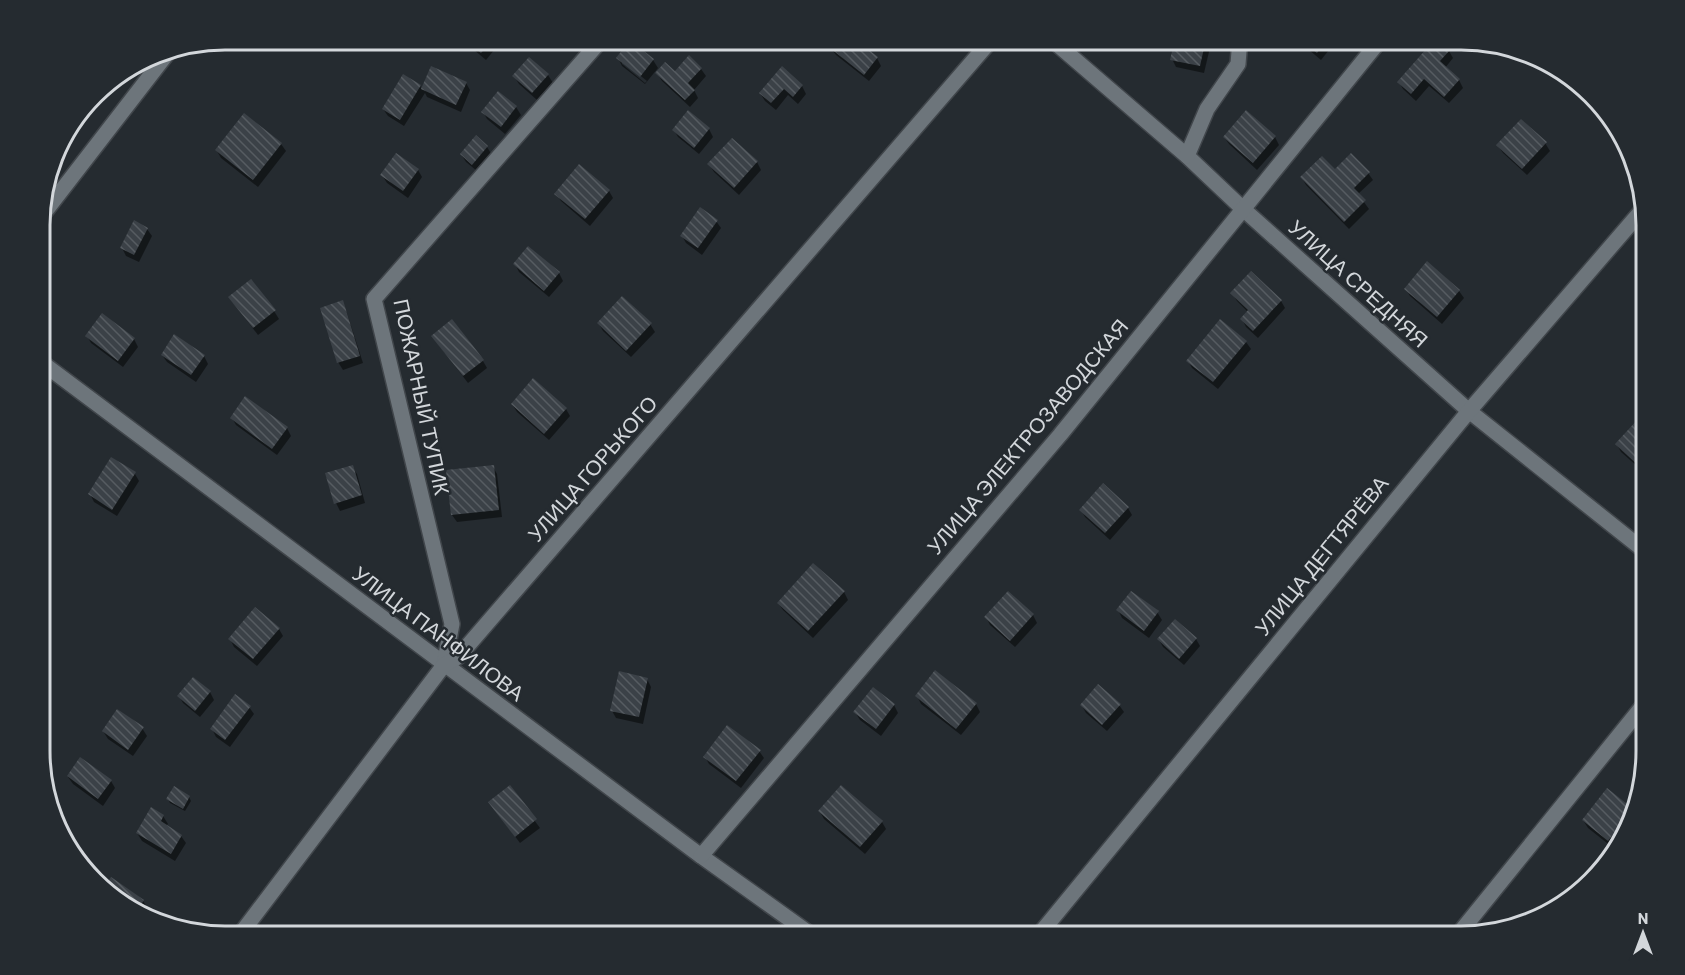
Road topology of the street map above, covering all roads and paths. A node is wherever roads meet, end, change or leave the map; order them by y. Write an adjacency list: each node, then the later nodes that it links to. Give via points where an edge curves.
1 (592, 50): 14 (street, ПОЖАРНЫЙ ТУПИК, via 374,299 452,624)
2 (982, 50): 14 (street, УЛИЦА ГОРЬКОГО, via 458,657)
3 (1064, 50): 7 (street, УЛИЦА СРЕДНЯЯ)
4 (1239, 50): 7 (street, via 1238,64 1207,109)
5 (1372, 50): 9 (street, УЛИЦА ЭЛЕКТРОЗАВОДСКАЯ)
6 (161, 62): 8 (street)
7 (1187, 156): 9 (street, УЛИЦА СРЕДНЯЯ)
8 (51, 203)
9 (1242, 208): 12 (street, УЛИЦА СРЕДНЯЯ); 16 (street, УЛИЦА ЭЛЕКТРОЗАВОДСКАЯ, via 1060,435)
10 (1635, 218): 12 (street, УЛИЦА ДЕГТЯРЁВА)
11 (50, 370): 14 (street, УЛИЦА ПАНФИЛОВА)
12 (1468, 411): 13 (street, УЛИЦА СРЕДНЯЯ); 17 (street, УЛИЦА ДЕГТЯРЁВА)
13 (1635, 543)
14 (444, 665): 16 (street, УЛИЦА ПАНФИЛОВА); 19 (street, УЛИЦА ГОРЬКОГО)
15 (1635, 716): 18 (street)
16 (701, 856): 20 (street, УЛИЦА ПАНФИЛОВА)
17 (1047, 925)
18 (1466, 925)
19 (247, 926)
20 (798, 926)

